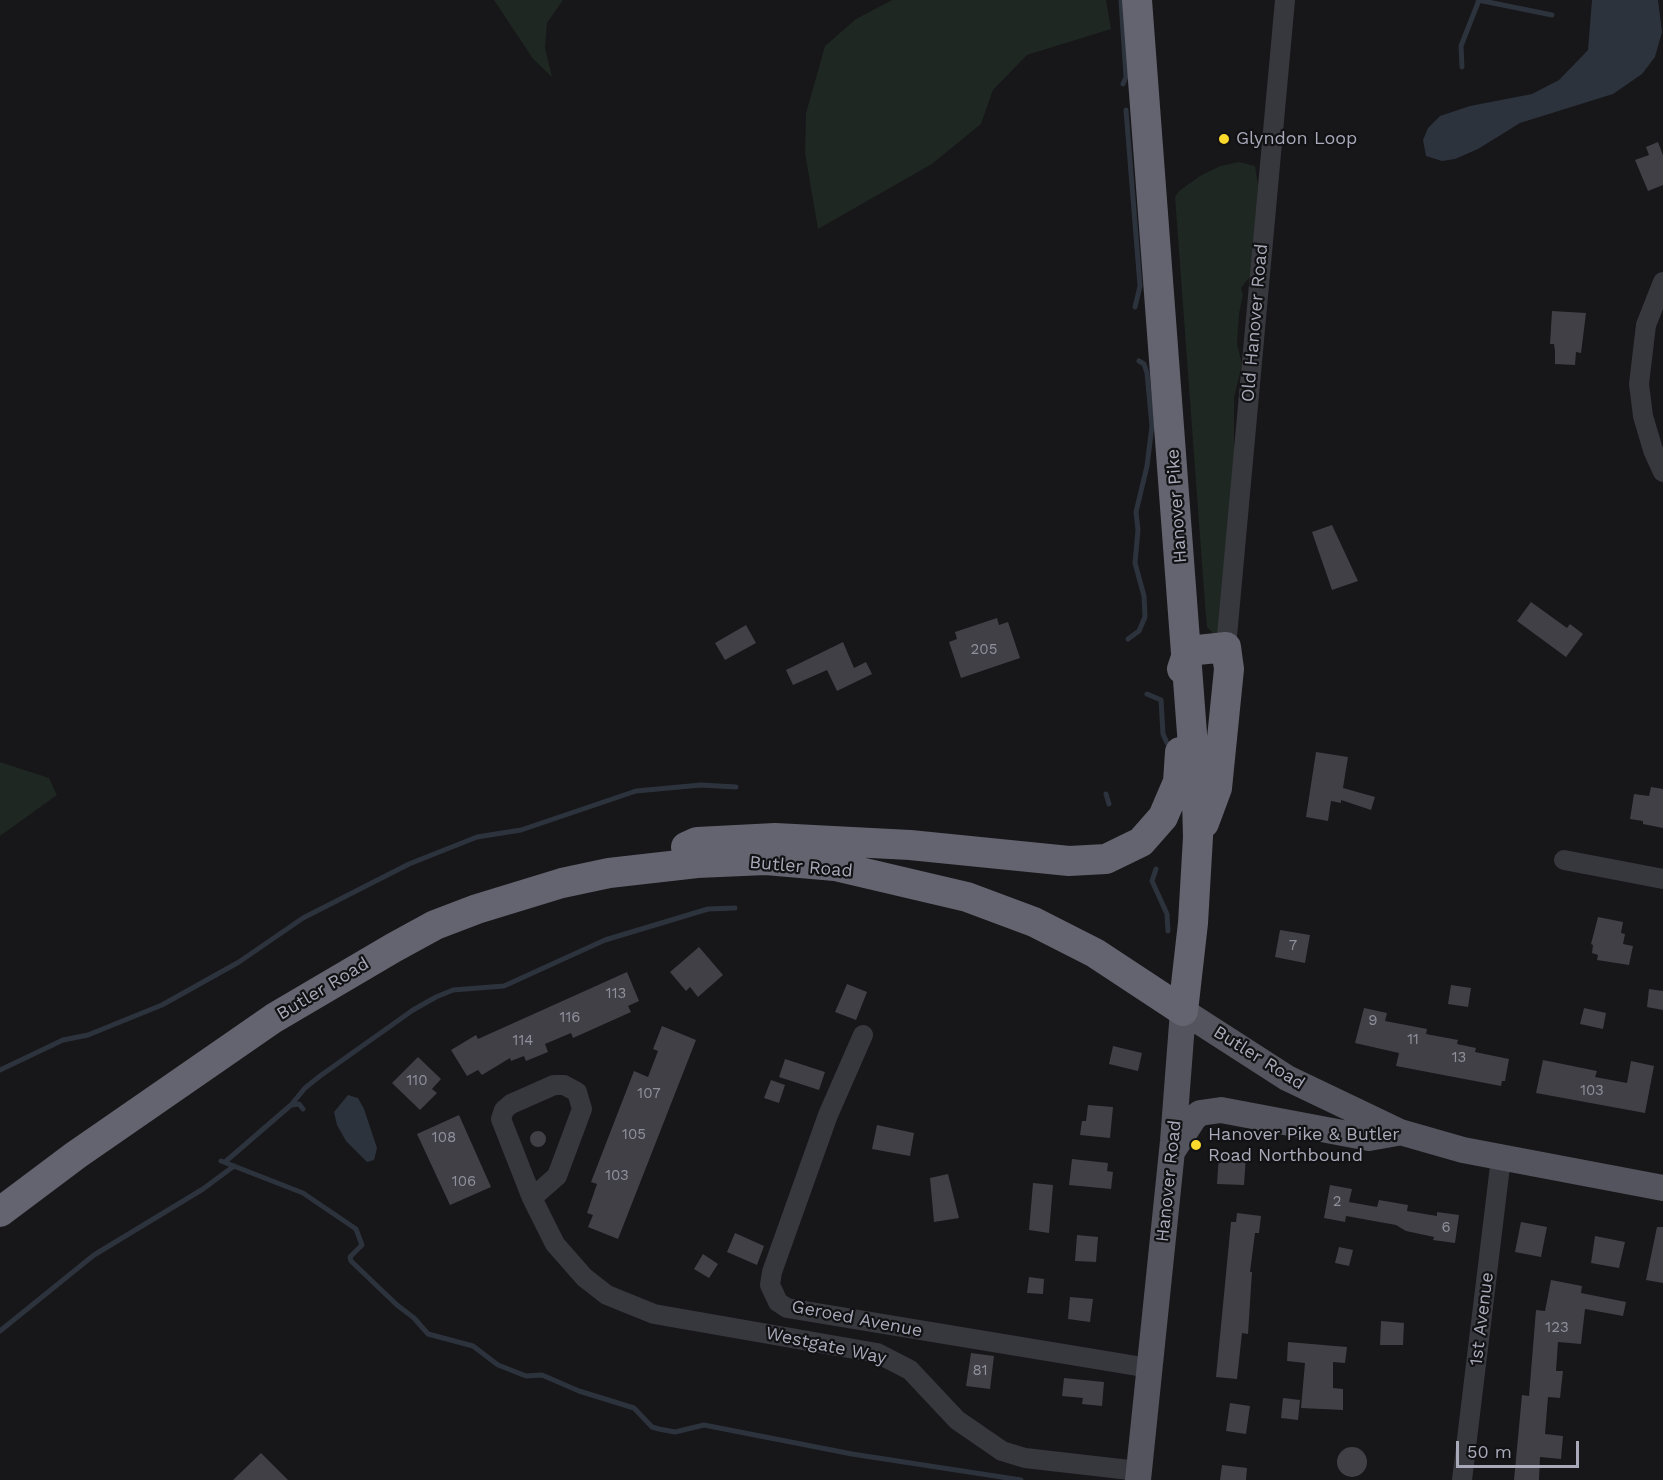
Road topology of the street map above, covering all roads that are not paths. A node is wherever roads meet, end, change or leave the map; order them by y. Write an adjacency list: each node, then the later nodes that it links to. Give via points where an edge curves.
1 (1137, 0): 6 (highway, Hanover Pike)
2 (1285, 0): 5 (street, Old Hanover Road)
3 (1663, 282): 4 (street, via 1646,325 1639,384 1643,416)
4 (1663, 472)
5 (1226, 647): 6 (highway); 7 (highway, via 1229,669 1217,788)
6 (1188, 651): 7 (highway, Hanover Pike); 9 (highway, via 1179,680 1180,759 1174,798 1154,831 1124,852 1106,859 1069,861 775,838 697,842)
7 (1198, 837): 11 (highway, Hanover Pike)
8 (1564, 860): 10 (street)
9 (639, 869): 11 (highway, Butler Road, via 766,860 823,865 967,897 1034,922 1095,953); 18 (highway, Butler Road, via 562,883 435,925 274,1018)
10 (1663, 879)
11 (1183, 1011): 13 (main road, Butler Road, via 1287,1078); 14 (main road, Hanover Road)
12 (863, 1035): 19 (street, Geroed Avenue, via 828,1115 772,1272 770,1285 778,1302 787,1308 810,1312)
13 (1400, 1132): 14 (main road, via 1369,1138 1221,1110 1200,1113 1194,1118); 15 (main road, Butler Road)
14 (1172, 1152): 19 (main road, Hanover Road)
15 (1501, 1158): 16 (main road, Butler Road); 21 (street, 1st Avenue)
16 (1663, 1188)
17 (532, 1198): 17 (street, Westgate Way, via 501,1119 511,1104 554,1085 564,1086 576,1092 582,1109 557,1176); 20 (street, Westgate Way, via 568,1261 607,1295 627,1305 654,1314 877,1353 910,1370 957,1420 1002,1451)
18 (0, 1212)
19 (1150, 1359): 20 (main road)
20 (1138, 1476)
21 (1462, 1480)

